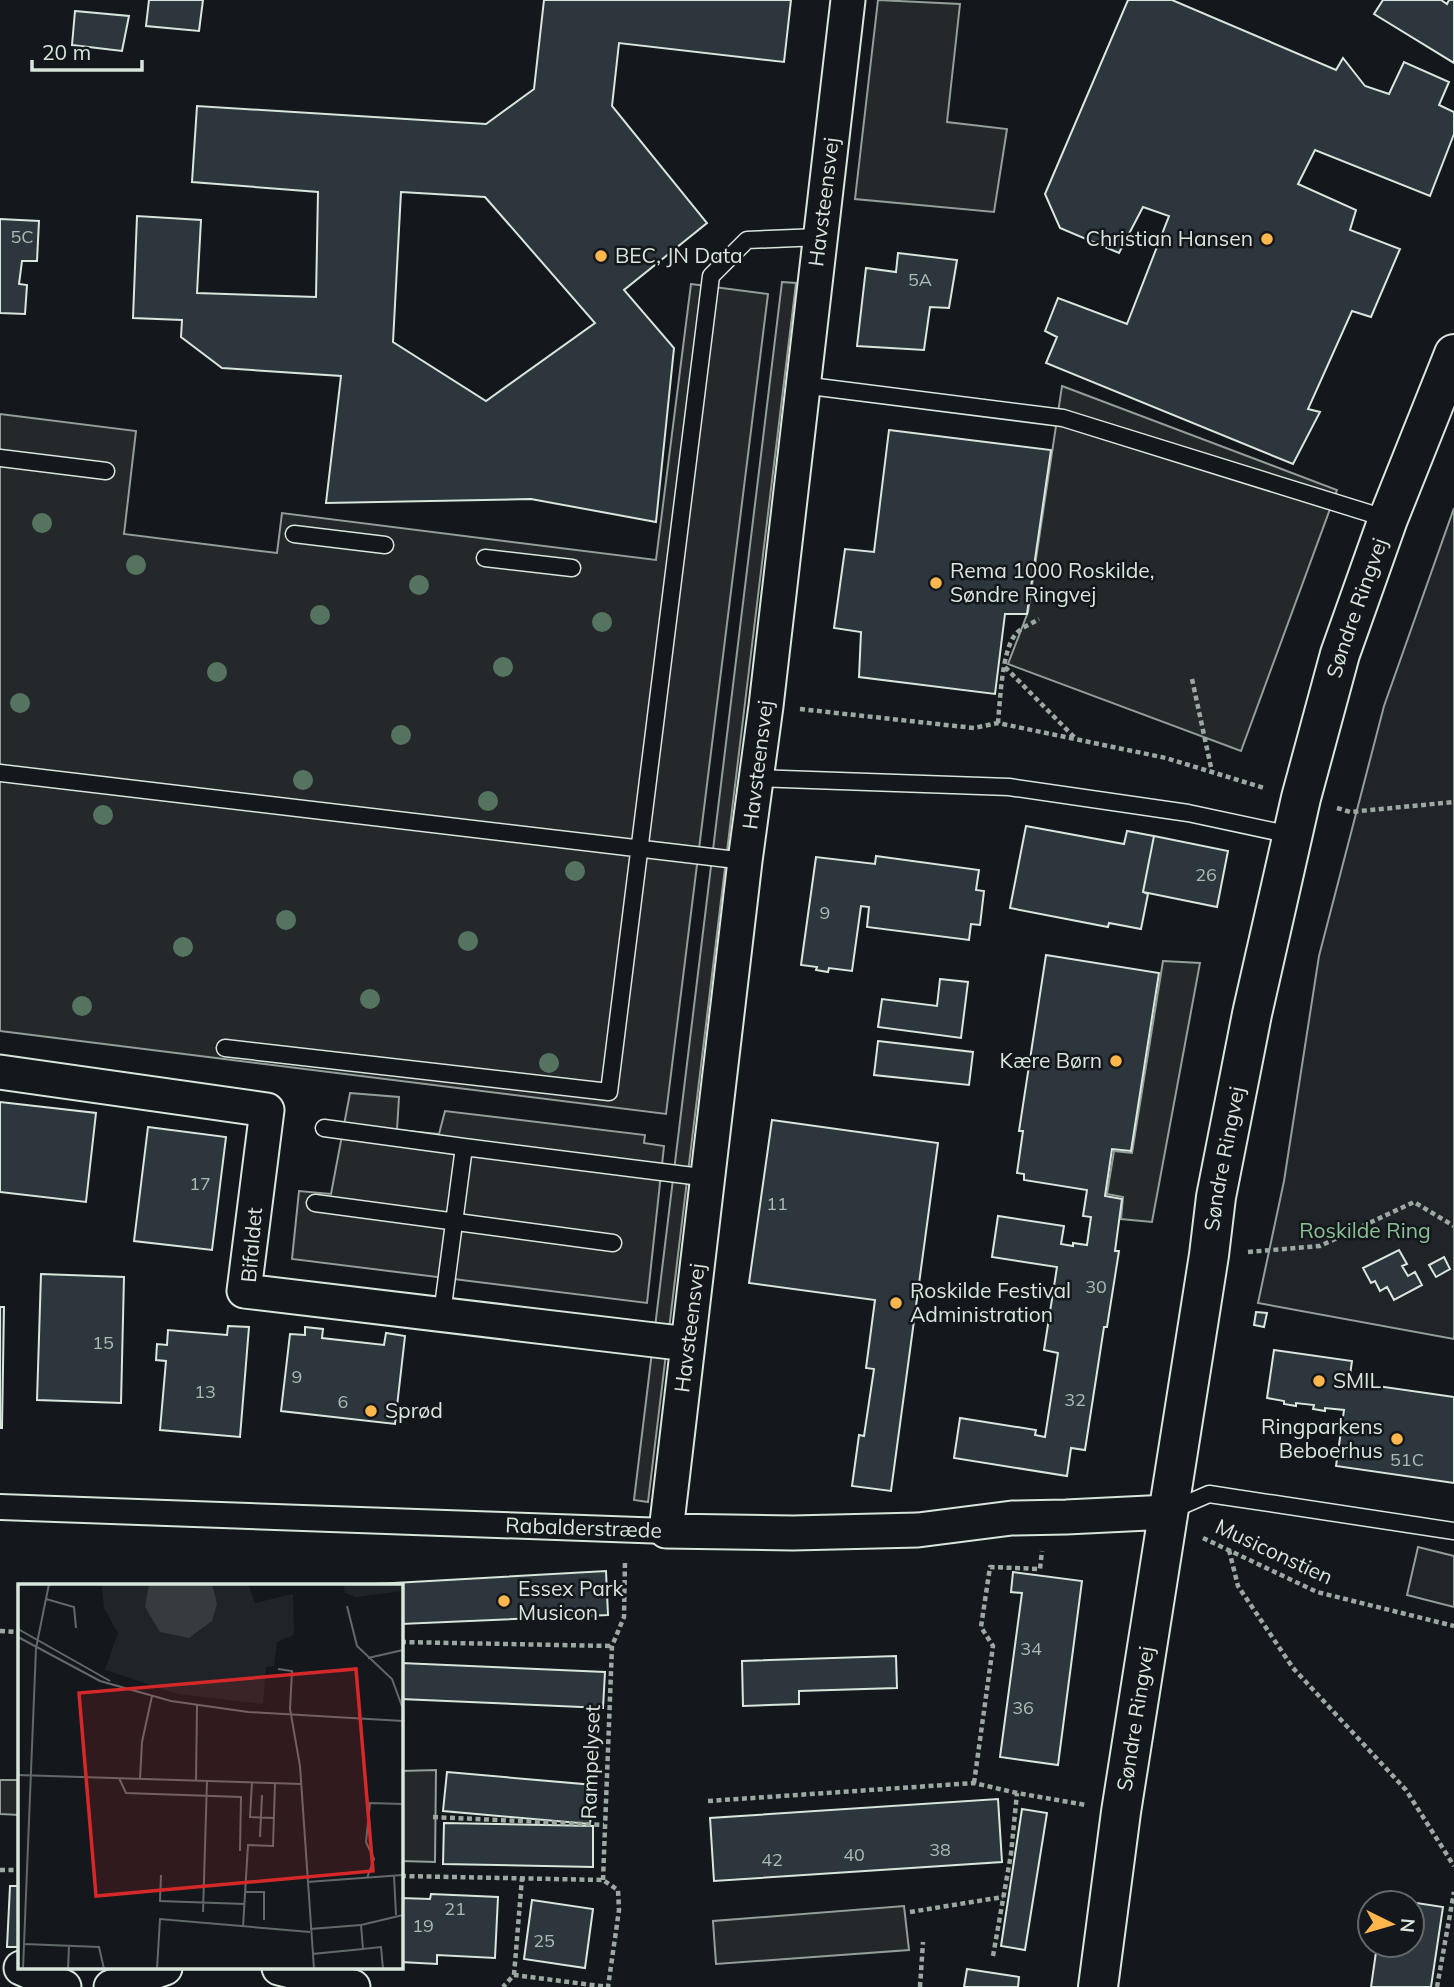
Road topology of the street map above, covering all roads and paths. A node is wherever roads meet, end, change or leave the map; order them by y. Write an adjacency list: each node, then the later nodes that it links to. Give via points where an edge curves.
1 (848, 0): 2 (street, Havsteensvej)
2 (819, 237): 4 (street, Havsteensvej); 24 (lane, via 747,240 711,276)
3 (1454, 354): 7 (main road, Søndre Ringvej)
4 (802, 384): 7 (lane, via 1063,418); 15 (street, Havsteensvej)
5 (0, 458): 6 (lane)
6 (106, 471)
7 (1388, 519): 21 (main road, Søndre Ringvej, via 1340,654)
8 (294, 534): 9 (lane)
9 (385, 545)
10 (485, 558): 11 (lane)
11 (572, 568)
12 (1039, 619): 13 (path, via 1016,633)
13 (1004, 666): 16 (path); 17 (path)
14 (1192, 679): 18 (path)
15 (766, 706): 16 (path, via 974,728); 20 (street, Havsteensvej)
16 (998, 723): 17 (path)
17 (1076, 739): 18 (path)
18 (1212, 772): 21 (path)
19 (0, 773): 24 (lane)
20 (755, 778): 23 (lane, via 1009,787 1188,813); 25 (street, Havsteensvej)
21 (1301, 798): 22 (path, via 1350,812); 23 (main road, Søndre Ringvej)
22 (1454, 802)
23 (1291, 835): 35 (main road, Søndre Ringvej, via 1218,1184)
24 (640, 849): 25 (lane); 26 (lane, via 609,1092)
25 (745, 861): 30 (street, Havsteensvej)
26 (225, 1048)
27 (0, 1072): 36 (street, Bifaldet, via 267,1110 244,1291)
28 (324, 1128): 29 (lane)
29 (464, 1147): 30 (lane); 32 (lane)
30 (709, 1178): 37 (street, Havsteensvej)
31 (315, 1203): 32 (lane)
32 (454, 1222): 34 (lane); 36 (lane)
33 (1454, 1226): 35 (path, via 1414,1202 1320,1246)
34 (613, 1243)
35 (1209, 1255): 39 (main road, Søndre Ringvej)
36 (442, 1314): 37 (street, Bifaldet)
37 (688, 1344): 42 (street, Havsteensvej)
38 (0, 1507): 41 (street, Rabalderstræde)
39 (1169, 1512): 40 (street, Rabalderstræde); 43 (lane, via 1209,1494); 44 (path, Musiconstien, via 1203,1538); 53 (main road, Søndre Ringvej)
40 (1047, 1518): 42 (street, Rabalderstræde, via 919,1530); 50 (path, via 1040,1569 990,1567 981,1627 993,1646)
41 (626, 1528): 42 (street, Rabalderstræde); 49 (path, Rampelyset, via 624,1617)
42 (666, 1531)
43 (1454, 1531)
44 (1229, 1550): 45 (path, Musiconstien, via 1317,1592); 56 (path, via 1238,1586 1293,1668 1406,1790)
45 (1454, 1626)
46 (0, 1632): 47 (path)
47 (18, 1632)
48 (402, 1642): 49 (path)
49 (612, 1646): 55 (path, Rampelyset)
50 (974, 1783): 51 (path); 52 (path)
51 (1017, 1793): 53 (path); 63 (path)
52 (708, 1801)
53 (1121, 1812): 78 (main road, Søndre Ringvej)
54 (433, 1817): 55 (path)
55 (604, 1825): 61 (path, Rampelyset)
56 (1454, 1866)
57 (0, 1870): 58 (path)
58 (18, 1870)
59 (402, 1876): 60 (path)
60 (522, 1878): 61 (path); 72 (path)
61 (603, 1880): 72 (path, via 618,1890 619,1910 608,1987)
62 (1454, 1892): 79 (path)
63 (1003, 1897): 64 (path); 66 (path)
64 (910, 1912)
65 (923, 1942): 77 (path)
66 (993, 1956)
67 (0, 1959): 68 (street)
68 (18, 1966)
69 (24, 1969): 73 (street)
70 (163, 1969): 74 (street)
71 (283, 1969): 75 (street)
72 (514, 1975): 76 (path)
73 (64, 1987)
74 (111, 1987)
75 (353, 1987)
76 (503, 1987)
77 (920, 1987)
78 (1098, 1987)
79 (1437, 1987)

